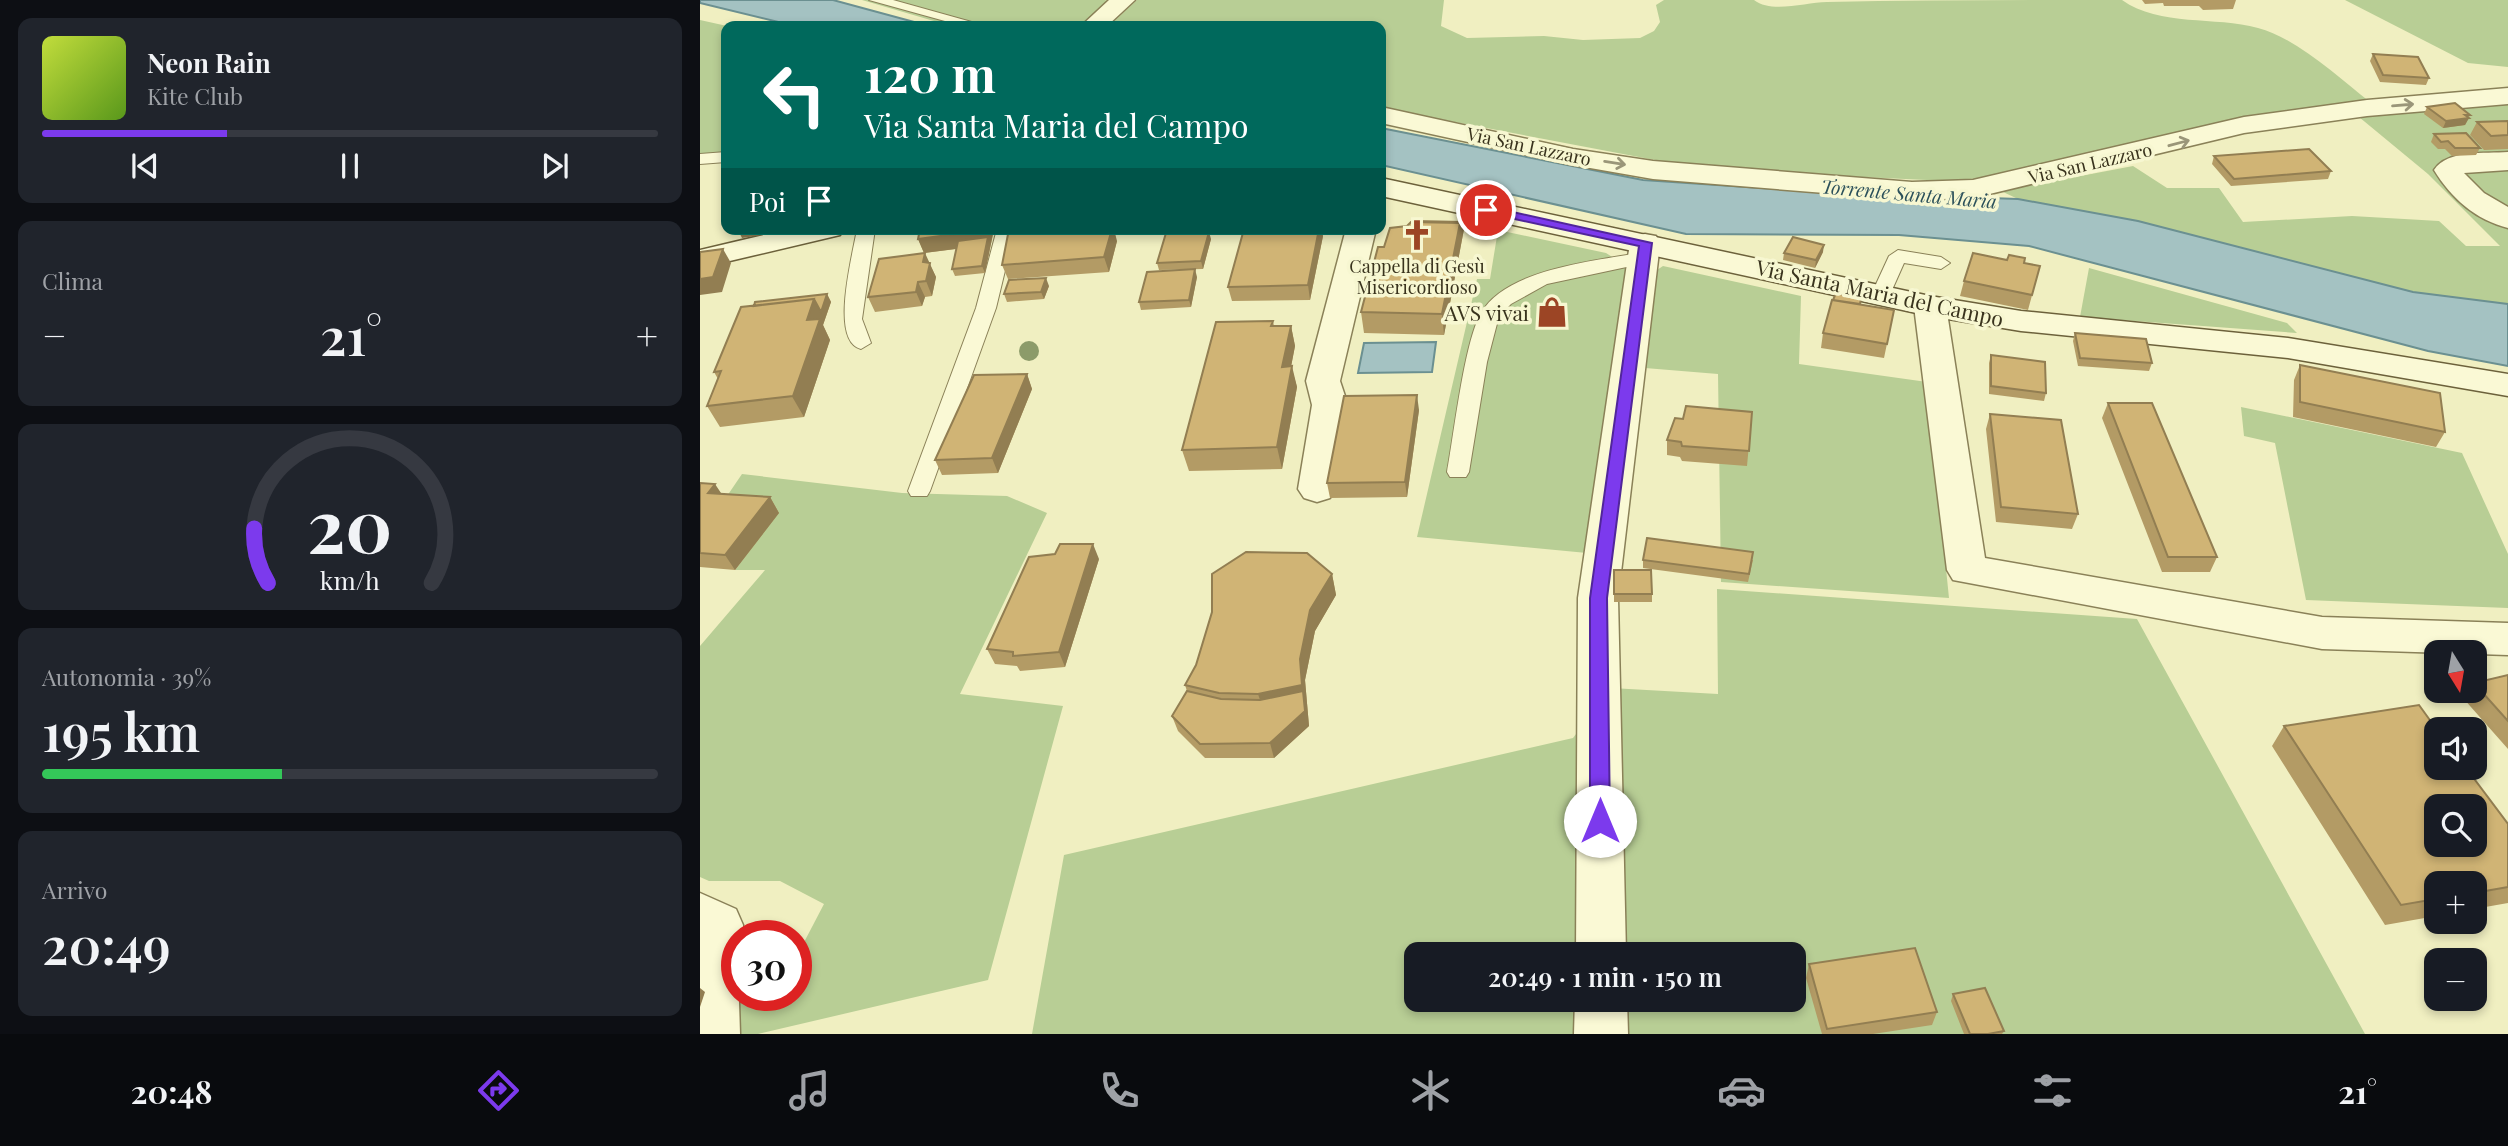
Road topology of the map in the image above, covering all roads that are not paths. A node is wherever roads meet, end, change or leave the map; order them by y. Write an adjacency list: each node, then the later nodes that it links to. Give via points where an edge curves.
1 (876, 0): 3 (lane)
2 (1123, 0): 4 (street)
3 (958, 21)
4 (1099, 21)
5 (2508, 96): 6 (street, Via San Lazzaro, one-way to 5, via 1653,170 1912,191 1973,190 2244,125)
6 (1386, 116)
7 (721, 157): 8 (lane)
8 (700, 159)
9 (2508, 161): 11 (street, via 2463,163 2448,170 2456,185 2477,204)
10 (1386, 188): 16 (street, Via Santa Maria del Campo)
11 (2508, 219)
12 (803, 235): 17 (street)
13 (865, 235): 21 (lane, via 852,318)
14 (1004, 235): 25 (lane, via 986,308)
15 (1360, 235): 24 (street, via 1323,381 1330,405)
16 (1644, 251): 19 (street, Via Santa Maria del Campo); 23 (lane, via 1538,280 1512,293 1488,316); 28 (street, via 1598,598)
17 (700, 259)
18 (1941, 263): 19 (lane, via 1898,256)
19 (1881, 295): 20 (street, Via Santa Maria del Campo)
20 (1930, 306): 22 (street, Via Santa Maria del Campo, via 2021,321 2288,348); 26 (street, via 1967,570 2322,633)
21 (861, 343)
22 (2508, 385)
23 (1458, 472)
24 (1317, 489)
25 (919, 491)
26 (2508, 639)
27 (700, 916): 30 (street, via 718,925)
28 (1601, 942)
29 (1601, 1012): 31 (street)
30 (713, 1034)
31 (1601, 1034)

